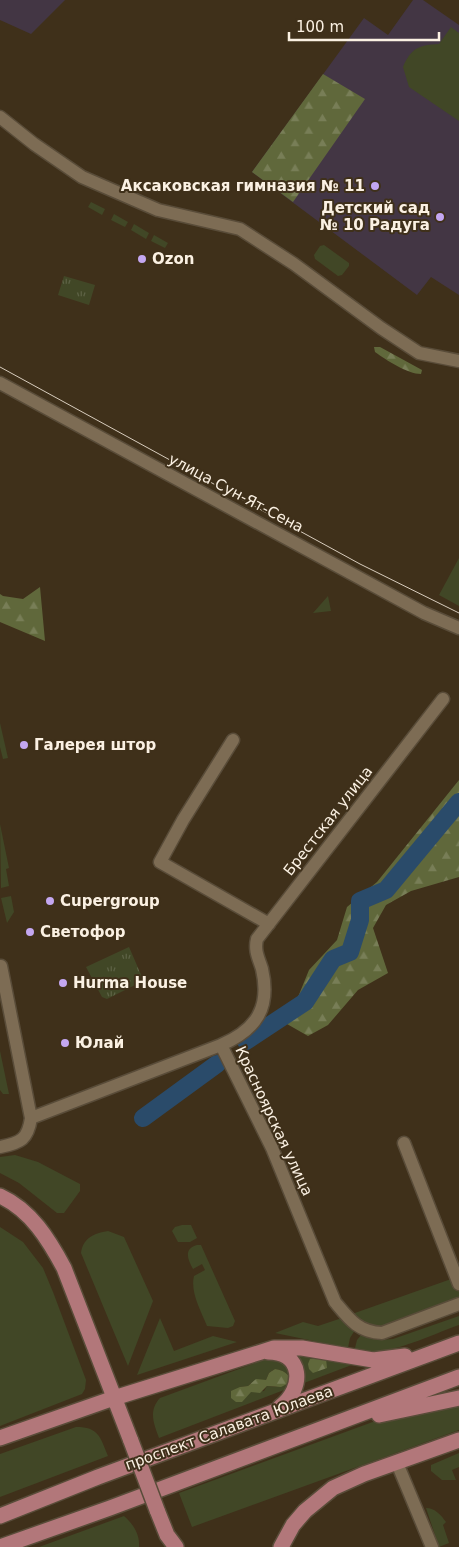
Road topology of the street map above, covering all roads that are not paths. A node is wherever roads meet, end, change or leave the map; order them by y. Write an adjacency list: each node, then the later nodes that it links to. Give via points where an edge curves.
1 (0, 117): 2 (street, via 82,177 158,210 240,229 419,353)
2 (459, 361)
3 (0, 383): 4 (street, улица Сун-Ят-Сена, via 424,614)
4 (459, 628)
5 (443, 699): 7 (street, Брестская улица)
6 (233, 740): 7 (street, via 160,862)
7 (269, 924): 9 (street, Брестская улица, via 256,945)
8 (1, 966): 11 (street)
9 (262, 968): 10 (street, Красноярская улица, via 265,990 259,1016 251,1028)
10 (221, 1046): 11 (street); 16 (street, Красноярская улица, via 272,1148 335,1302 347,1316 362,1330 382,1333)
11 (31, 1118): 13 (street, via 25,1137)
12 (404, 1144): 15 (street)
13 (0, 1147)
14 (0, 1196): 21 (main road, via 32,1218 53,1248 71,1283)
15 (459, 1284)
16 (459, 1304)
17 (459, 1343): 18 (main road, проспект Салавата Юлаева)
18 (436, 1351): 19 (main road, via 373,1360 294,1347); 23 (main road, проспект Салавата Юлаева)
19 (261, 1352): 21 (main road); 23 (main road, via 286,1356 297,1374 295,1391)
20 (459, 1377): 24 (main road)
21 (114, 1398): 25 (main road); 30 (main road, bridge, via 167,1535)
22 (459, 1398): 24 (main road)
23 (276, 1411): 28 (main road, проспект Салавата Юлаева)
24 (317, 1430): 29 (main road)
25 (0, 1438)
26 (459, 1440): 27 (main road)
27 (397, 1463): 31 (main road, via 332,1488 305,1512); 32 (street)
28 (0, 1516)
29 (0, 1547)
30 (176, 1547)
31 (281, 1547)
32 (432, 1547)

